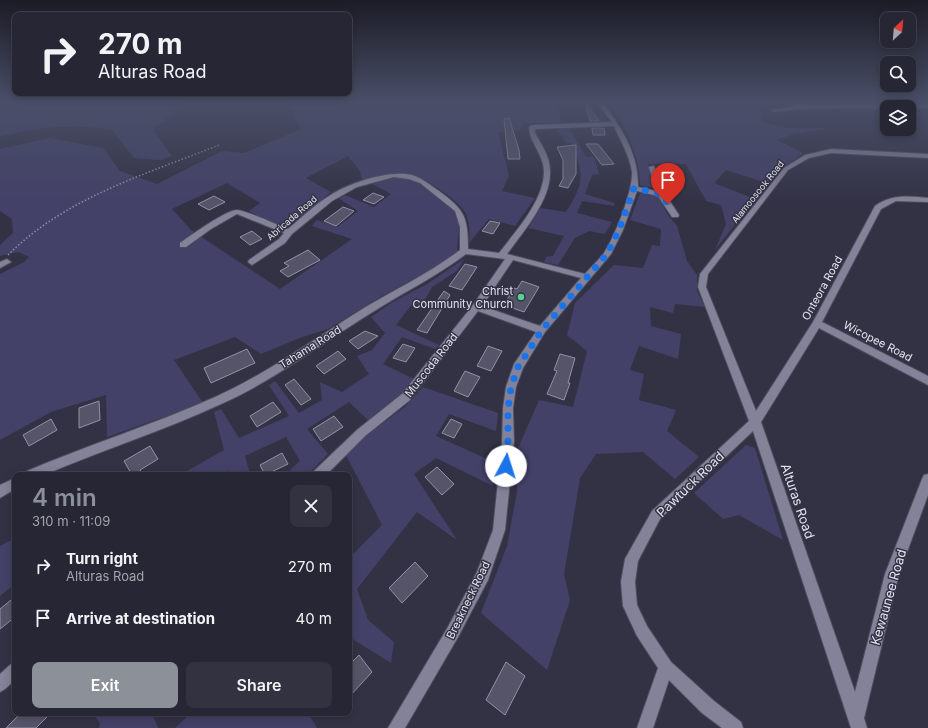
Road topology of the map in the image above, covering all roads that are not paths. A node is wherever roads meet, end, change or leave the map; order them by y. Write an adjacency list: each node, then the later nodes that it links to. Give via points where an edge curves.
1 (532, 134): 12 (street, Muscoda Road, via 548,171 546,186)
2 (620, 134): 5 (street, Breakneck Road, via 635,172)
3 (928, 156): 15 (street, Alamoosook Road, via 826,151 800,159 786,169 704,274)
4 (652, 167): 6 (street)
5 (634, 188): 6 (street); 14 (street, Breakneck Road, via 619,230 607,254)
6 (661, 194): 8 (street)
7 (928, 200): 17 (street, Onteora Road, via 892,198 878,208)
8 (675, 215)
9 (289, 232): 10 (street, via 236,212 208,227); 11 (street, Abricada Road, via 329,199 339,194 380,178 404,175 422,182 458,210 464,227); 13 (street, Abricada Road, via 282,241)
10 (183, 245)
11 (464, 251): 12 (street); 21 (street, Tahama Road, via 443,268 385,300 245,388)
12 (506, 256): 14 (street); 16 (street, Muscoda Road)
13 (252, 262)
14 (587, 277): 18 (street, Breakneck Road)
15 (702, 287): 20 (street, Alturas Road)
16 (476, 307): 18 (street); 22 (street, Muscoda Road, via 406,397 361,433)
17 (817, 323): 19 (street, Wicopee Road); 20 (street, Onteora Road)
18 (542, 330): 30 (street, Breakneck Road, via 518,367 511,387 504,495 499,530 483,575 453,632)
19 (928, 381)
20 (755, 422): 26 (street, Pawtuck Road, via 656,515 632,559 628,582 630,606 642,631); 29 (street, Alturas Road)
21 (38, 472)
22 (321, 472)
23 (928, 479): 29 (street, Kewaunee Road, via 892,574)
24 (12, 485): 25 (street)
25 (0, 492)
26 (666, 666): 31 (street); 32 (street, Pawtuck Road, via 708,707)
27 (12, 673): 28 (street)
28 (0, 684)
29 (858, 722)
30 (396, 728)
31 (645, 728)
32 (735, 728)

